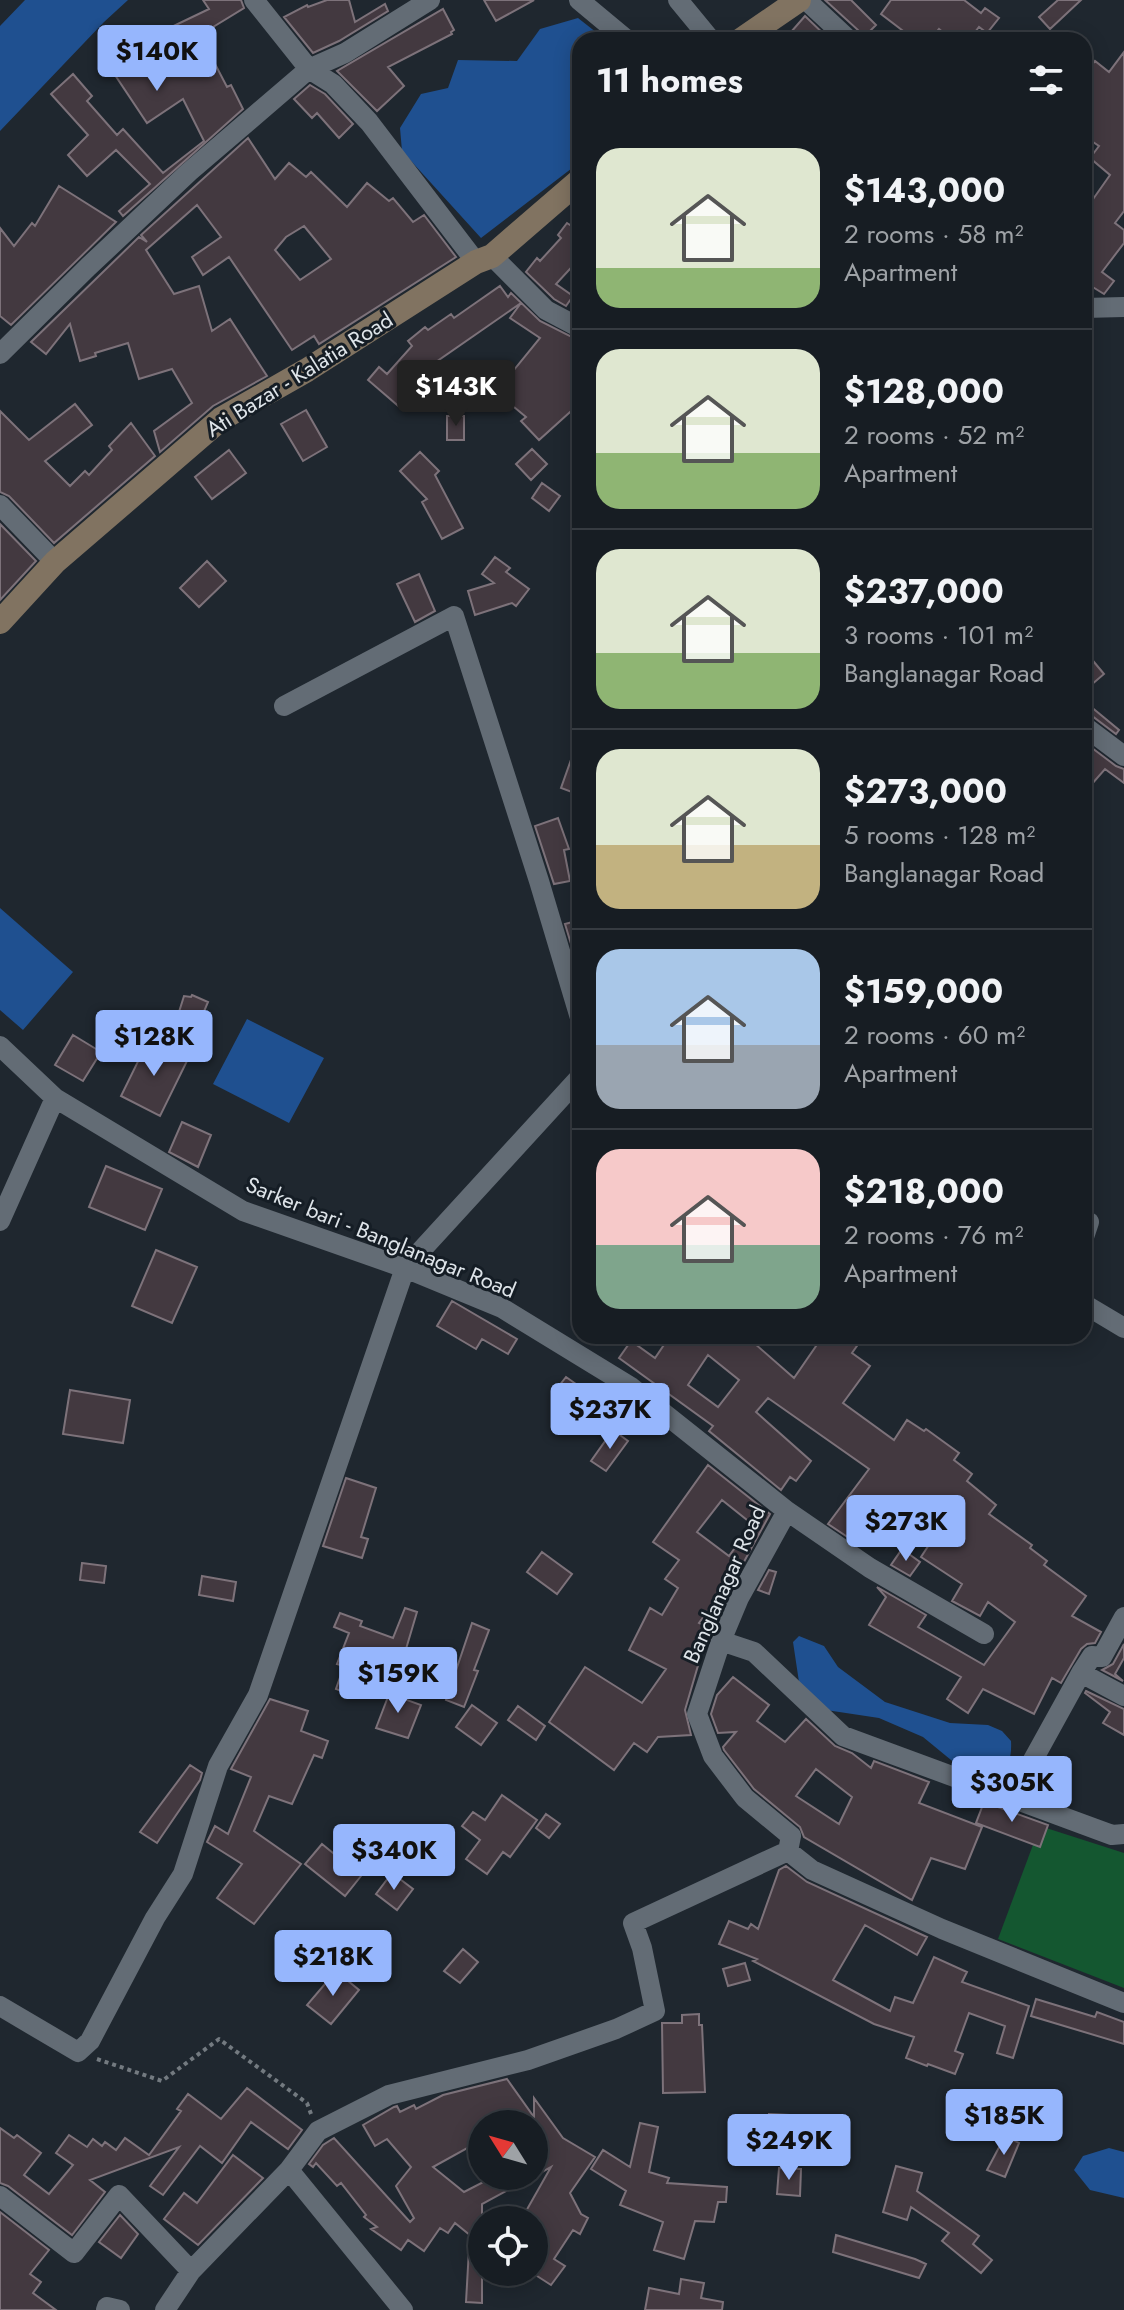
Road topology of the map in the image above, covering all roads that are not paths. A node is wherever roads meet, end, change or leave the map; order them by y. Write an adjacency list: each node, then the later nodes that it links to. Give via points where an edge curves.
1 (254, 0): 11 (street)
2 (430, 0): 11 (street)
3 (579, 0): 7 (street)
4 (678, 0): 8 (street)
5 (799, 0): 9 (main road)
6 (806, 0): 10 (street)
7 (617, 32)
8 (704, 32)
9 (753, 32)
10 (840, 32)
11 (309, 69): 13 (street, via 333,84 369,122); 17 (street, via 189,172)
12 (572, 187): 13 (main road, Ati Bazar - Kalatia Road)
13 (484, 259): 16 (street, via 546,310); 19 (main road, Ati Bazar - Kalatia Road, via 221,419)
14 (1124, 307): 15 (street)
15 (1092, 308)
16 (572, 324)
17 (0, 354)
18 (0, 505): 19 (street)
19 (55, 562): 20 (main road, Ati Bazar - Kalatia Road)
20 (0, 622)
21 (284, 706): 24 (street, via 454,616)
22 (1092, 732): 23 (street)
23 (1124, 756)
24 (572, 991)
25 (0, 1046): 27 (street, Sarker bari - Banglanagar Road)
26 (572, 1086): 29 (street)
27 (55, 1098): 28 (street); 29 (street, Sarker bari - Banglanagar Road, via 243,1211)
28 (0, 1221)
29 (405, 1268): 32 (street, Sarker bari - Banglanagar Road, via 502,1308); 43 (street, via 258,1695 218,1766 183,1874 90,2041 78,2052)
30 (1092, 1309): 31 (street)
31 (1124, 1328)
32 (631, 1387): 33 (street, Banglanagar Road)
33 (787, 1511): 35 (street, via 870,1568); 36 (street, Banglanagar Road)
34 (1124, 1617): 37 (street, via 1102,1657 1092,1656)
35 (984, 1634)
36 (721, 1641): 39 (street, via 754,1652 843,1736); 41 (street, Banglanagar Road, via 697,1714 713,1756 745,1798 791,1836)
37 (1081, 1673): 38 (street); 39 (street)
38 (1124, 1696)
39 (1012, 1798): 40 (street, via 1112,1835)
40 (1124, 1834)
41 (788, 1851): 42 (street, Banglanagar Road, via 812,1870 942,1929); 44 (street, via 633,1923 655,2011 528,2060 389,2095 318,2131)
42 (1124, 2003)
43 (0, 2006)
44 (289, 2170): 46 (street); 50 (street)
45 (0, 2196): 46 (street, via 74,2253 119,2195)
46 (191, 2271): 49 (street)
47 (106, 2310): 48 (street)
48 (120, 2310)
49 (165, 2310)
50 (403, 2310)

